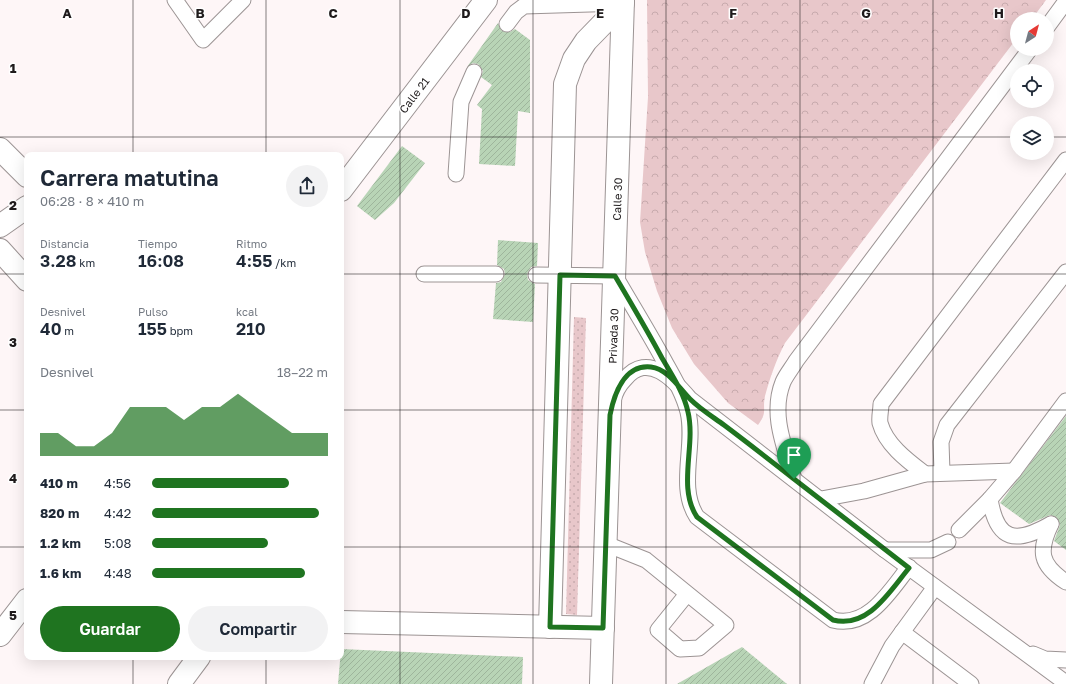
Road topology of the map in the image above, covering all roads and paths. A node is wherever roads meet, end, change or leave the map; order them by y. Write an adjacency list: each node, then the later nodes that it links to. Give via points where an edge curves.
1 (175, 0): 2 (lane, via 203,40)
2 (243, 0)
3 (486, 0): 14 (street, Calle 21)
4 (623, 1): 7 (lane, via 524,6); 22 (street, via 586,41 574,59 565,84); 23 (street, Calle 30)
5 (1066, 1): 6 (lane)
6 (1054, 17)
7 (507, 24)
8 (1025, 56): 31 (lane, via 783,381 777,400 777,416)
9 (474, 72): 13 (lane, via 461,102)
10 (0, 149): 12 (street)
11 (1066, 160): 30 (lane, via 881,404 880,422 888,439)
12 (24, 173)
13 (456, 174)
14 (344, 186)
15 (24, 209): 16 (street)
16 (0, 226)
17 (0, 250): 24 (street)
18 (1066, 272): 29 (lane, via 947,425 941,442)
19 (424, 274): 20 (lane)
20 (496, 274)
21 (536, 275): 22 (lane)
22 (560, 275): 23 (lane); 44 (street)
23 (615, 276): 25 (lane); 27 (street, Privada 30)
24 (24, 277)
25 (676, 382): 27 (lane, via 651,367 637,369 618,387); 31 (lane, via 690,399); 38 (lane, via 688,412 688,494 691,508 697,517 833,620 843,623 860,619 876,608)
26 (1066, 401): 28 (lane)
27 (610, 415): 36 (street, Privada 30)
28 (1014, 471): 29 (lane); 33 (lane)
29 (942, 472): 30 (lane)
30 (924, 474): 32 (lane)
31 (794, 479): 32 (lane)
32 (821, 499): 37 (lane)
33 (990, 499): 34 (lane); 39 (lane, via 993,516 1000,529 1009,535 1027,535 1051,524 1043,540 1042,552 1048,567)
34 (959, 530)
35 (948, 542): 37 (lane, via 931,550)
36 (606, 544): 41 (lane, via 646,560); 45 (street, Privada 30)
37 (885, 550): 38 (lane)
38 (909, 568): 40 (lane)
39 (1066, 582)
40 (934, 587): 46 (lane); 48 (lane)
41 (687, 594)
42 (24, 604): 47 (street)
43 (344, 622): 44 (street)
44 (550, 627): 45 (street)
45 (603, 628): 52 (street, Privada 30)
46 (902, 632): 53 (lane, via 883,660); 54 (lane)
47 (0, 635)
48 (1006, 639): 50 (lane, via 1046,659); 55 (lane)
49 (197, 660): 51 (street)
50 (1066, 660)
51 (179, 684)
52 (601, 684)
53 (872, 684)
54 (971, 684)
55 (1066, 684)

